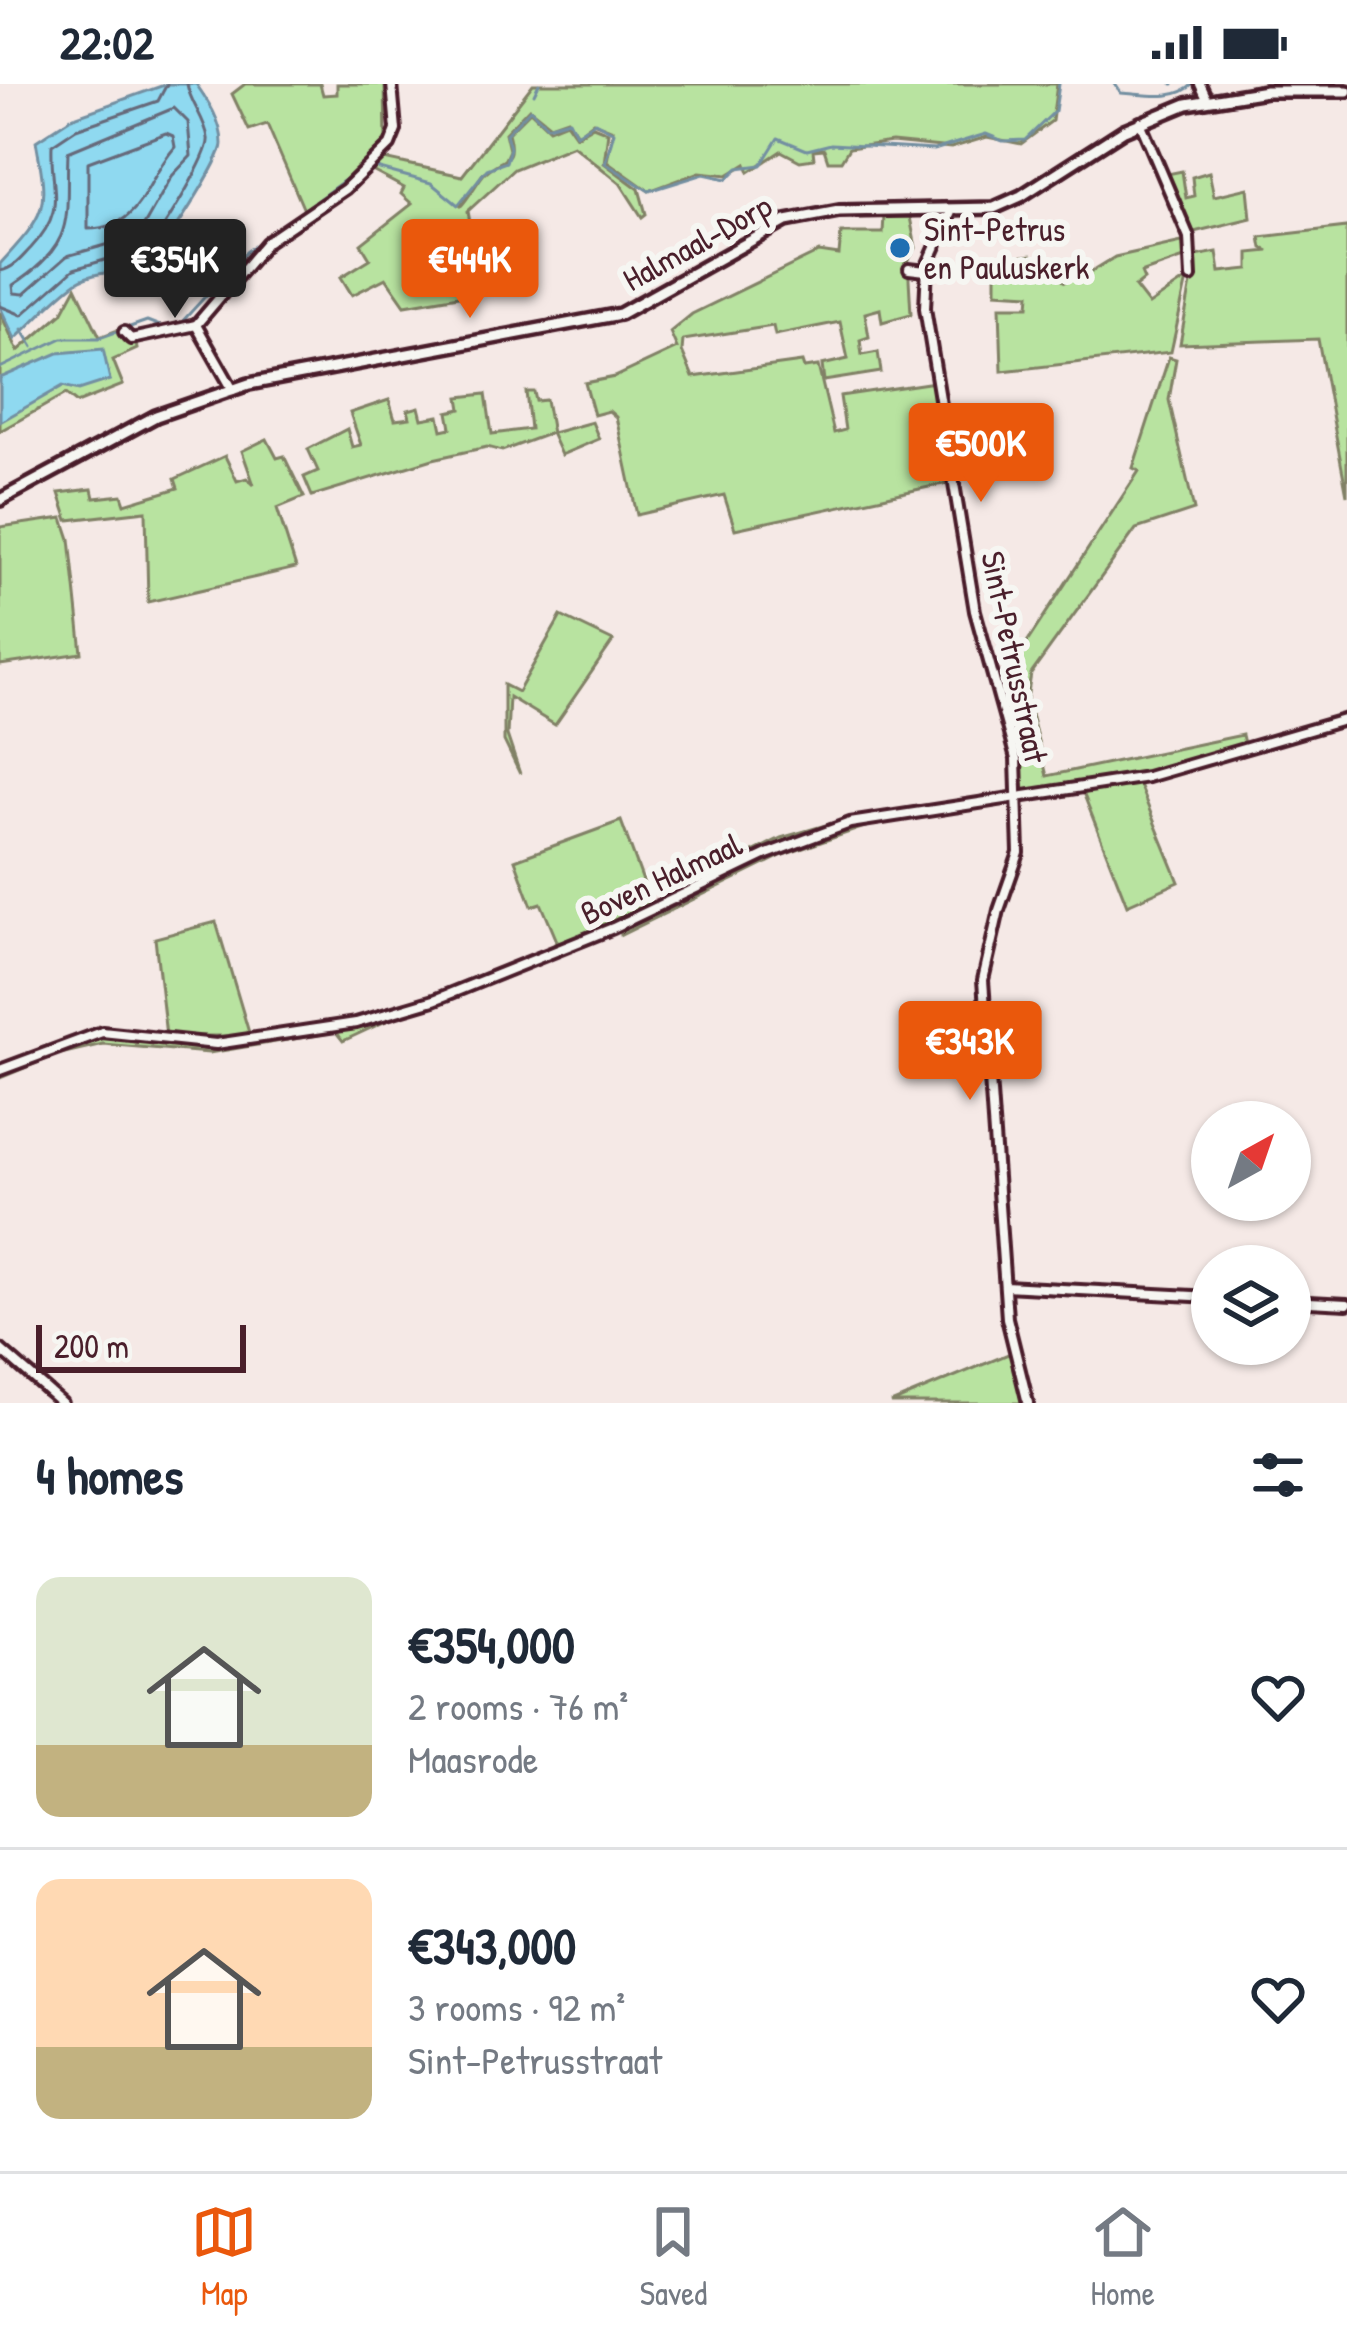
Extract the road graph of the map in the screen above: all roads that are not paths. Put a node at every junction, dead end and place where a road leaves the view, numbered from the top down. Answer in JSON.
{"nodes":[{"id":1,"x":392,"y":84,"type":"edge"},
{"id":2,"x":1200,"y":84,"type":"edge"},
{"id":3,"x":1347,"y":91,"type":"edge"},
{"id":4,"x":1207,"y":99,"type":"junction"},
{"id":5,"x":1140,"y":122,"type":"junction"},
{"id":6,"x":952,"y":210,"type":"junction"},
{"id":7,"x":909,"y":268,"type":"dead end"},
{"id":8,"x":926,"y":271,"type":"junction"},
{"id":9,"x":1191,"y":277,"type":"dead end"},
{"id":10,"x":196,"y":325,"type":"junction"},
{"id":11,"x":124,"y":332,"type":"dead end"},
{"id":12,"x":233,"y":390,"type":"junction"},
{"id":13,"x":0,"y":500,"type":"edge"},
{"id":14,"x":1347,"y":719,"type":"edge"},
{"id":15,"x":1018,"y":799,"type":"junction"},
{"id":16,"x":0,"y":1070,"type":"edge"},
{"id":17,"x":1005,"y":1286,"type":"junction"},
{"id":18,"x":1191,"y":1296,"type":"edge"},
{"id":19,"x":1311,"y":1302,"type":"edge"},
{"id":20,"x":1347,"y":1304,"type":"edge"},
{"id":21,"x":0,"y":1348,"type":"edge"},
{"id":22,"x":62,"y":1403,"type":"edge"},
{"id":23,"x":1028,"y":1403,"type":"edge"}],
"edges":[{"from":1,"to":10,"type":"street"},
{"from":2,"to":4,"type":"street"},
{"from":3,"to":4,"type":"street","name":"Halmaal-Dorp"},
{"from":4,"to":5,"type":"street","name":"Halmaal-Dorp"},
{"from":5,"to":6,"type":"street","name":"Halmaal-Dorp"},
{"from":5,"to":9,"type":"street"},
{"from":6,"to":8,"type":"street","name":"Sint-Petrusstraat"},
{"from":6,"to":12,"type":"street","name":"Halmaal-Dorp"},
{"from":7,"to":8,"type":"street"},
{"from":8,"to":15,"type":"street","name":"Sint-Petrusstraat"},
{"from":10,"to":11,"type":"street"},
{"from":10,"to":12,"type":"street"},
{"from":12,"to":13,"type":"street","name":"Halmaal-Dorp"},
{"from":14,"to":15,"type":"street","name":"Boven Halmaal"},
{"from":15,"to":16,"type":"street","name":"Boven Halmaal"},
{"from":15,"to":17,"type":"street","name":"Sint-Petrusstraat"},
{"from":17,"to":18,"type":"street"},
{"from":17,"to":23,"type":"street","name":"Sint-Petrusstraat"},
{"from":19,"to":20,"type":"street"},
{"from":21,"to":22,"type":"street"}]}
